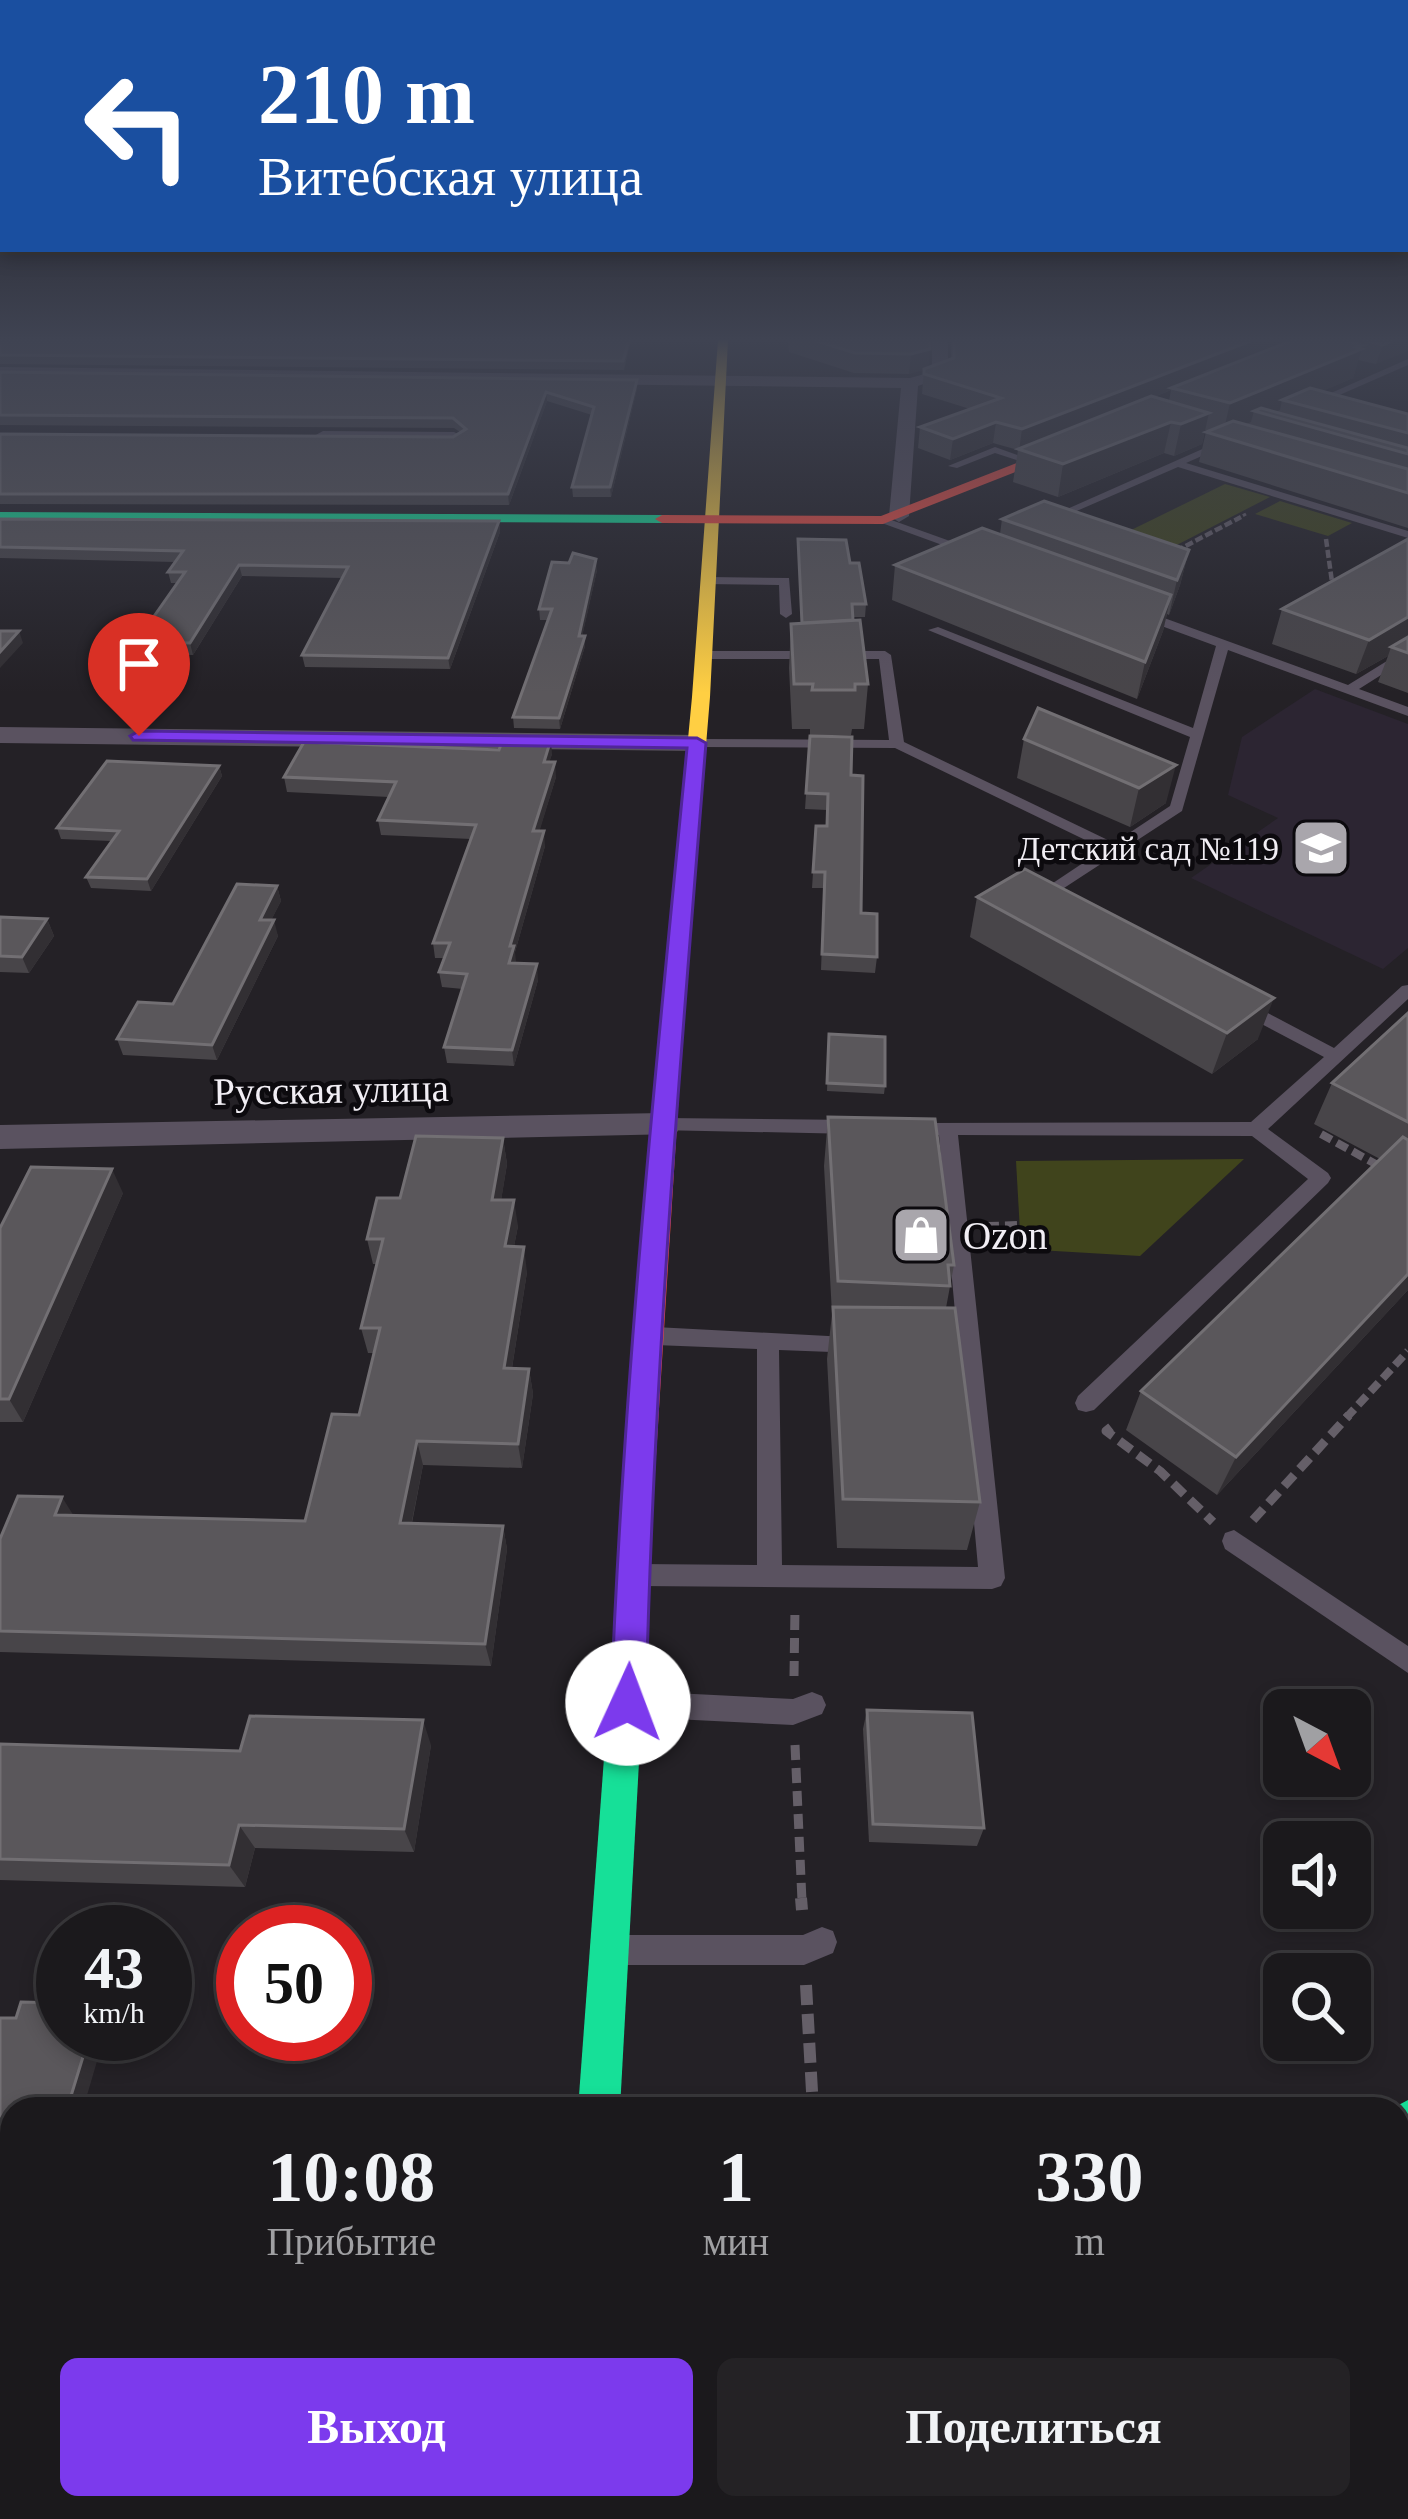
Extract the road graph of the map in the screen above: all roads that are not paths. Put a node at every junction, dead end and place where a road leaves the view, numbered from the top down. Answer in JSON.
{"nodes":[{"id":1,"x":715,"y":458,"type":"edge"},
{"id":2,"x":900,"y":458,"type":"edge"},
{"id":3,"x":971,"y":458,"type":"edge"},
{"id":4,"x":1020,"y":458,"type":"edge"},
{"id":5,"x":1043,"y":458,"type":"edge"},
{"id":6,"x":1191,"y":458,"type":"edge"},
{"id":7,"x":1032,"y":462,"type":"junction"},
{"id":8,"x":1177,"y":463,"type":"junction"},
{"id":9,"x":952,"y":466,"type":"edge"},
{"id":10,"x":0,"y":516,"type":"edge"},
{"id":11,"x":891,"y":518,"type":"junction"},
{"id":12,"x":710,"y":520,"type":"junction"},
{"id":13,"x":1034,"y":526,"type":"edge"},
{"id":14,"x":1408,"y":536,"type":"edge"},
{"id":15,"x":993,"y":544,"type":"edge"},
{"id":16,"x":973,"y":552,"type":"junction"},
{"id":17,"x":994,"y":560,"type":"edge"},
{"id":18,"x":709,"y":581,"type":"junction"},
{"id":19,"x":1119,"y":606,"type":"edge"},
{"id":20,"x":786,"y":614,"type":"dead end"},
{"id":21,"x":934,"y":630,"type":"edge"},
{"id":22,"x":1223,"y":644,"type":"junction"},
{"id":23,"x":1408,"y":652,"type":"edge"},
{"id":24,"x":703,"y":655,"type":"junction"},
{"id":25,"x":1349,"y":690,"type":"junction"},
{"id":26,"x":1408,"y":712,"type":"edge"},
{"id":27,"x":0,"y":735,"type":"edge"},
{"id":28,"x":1198,"y":735,"type":"junction"},
{"id":29,"x":697,"y":743,"type":"junction"},
{"id":30,"x":897,"y":744,"type":"junction"},
{"id":31,"x":1115,"y":849,"type":"junction"},
{"id":32,"x":1057,"y":910,"type":"edge"},
{"id":33,"x":1408,"y":990,"type":"edge"},
{"id":34,"x":1216,"y":993,"type":"edge"},
{"id":35,"x":1336,"y":1056,"type":"junction"},
{"id":36,"x":663,"y":1125,"type":"junction"},
{"id":37,"x":877,"y":1127,"type":"edge"},
{"id":38,"x":1256,"y":1129,"type":"junction"},
{"id":39,"x":0,"y":1138,"type":"edge"},
{"id":40,"x":648,"y":1336,"type":"junction"},
{"id":41,"x":768,"y":1340,"type":"junction"},
{"id":42,"x":878,"y":1345,"type":"edge"},
{"id":43,"x":1086,"y":1403,"type":"dead end"},
{"id":44,"x":1234,"y":1541,"type":"road end"},
{"id":45,"x":632,"y":1575,"type":"junction"},
{"id":46,"x":783,"y":1576,"type":"junction"},
{"id":47,"x":1408,"y":1661,"type":"edge"},
{"id":48,"x":628,"y":1703,"type":"junction"},
{"id":49,"x":802,"y":1709,"type":"road end"},
{"id":50,"x":813,"y":1946,"type":"road end"},
{"id":51,"x":611,"y":1950,"type":"junction"},
{"id":52,"x":600,"y":2097,"type":"edge"}],
"edges":[{"from":1,"to":12,"type":"main road"},
{"from":2,"to":11,"type":"street"},
{"from":3,"to":9,"type":"lane"},
{"from":4,"to":7,"type":"lane"},
{"from":5,"to":7,"type":"main road"},
{"from":6,"to":8,"type":"lane"},
{"from":7,"to":11,"type":"main road"},
{"from":8,"to":13,"type":"lane"},
{"from":8,"to":14,"type":"lane"},
{"from":10,"to":12,"type":"main road"},
{"from":11,"to":12,"type":"main road"},
{"from":11,"to":16,"type":"lane"},
{"from":12,"to":18,"type":"main road"},
{"from":15,"to":16,"type":"lane"},
{"from":16,"to":17,"type":"lane"},
{"from":18,"to":20,"type":"lane"},
{"from":18,"to":24,"type":"main road"},
{"from":19,"to":22,"type":"lane"},
{"from":21,"to":28,"type":"lane"},
{"from":22,"to":25,"type":"lane"},
{"from":22,"to":28,"type":"lane"},
{"from":23,"to":25,"type":"lane"},
{"from":24,"to":29,"type":"main road"},
{"from":24,"to":30,"type":"lane"},
{"from":25,"to":26,"type":"lane"},
{"from":27,"to":29,"type":"street"},
{"from":28,"to":31,"type":"lane"},
{"from":29,"to":30,"type":"lane"},
{"from":29,"to":36,"type":"main road"},
{"from":30,"to":31,"type":"lane"},
{"from":31,"to":32,"type":"lane"},
{"from":33,"to":35,"type":"lane"},
{"from":34,"to":35,"type":"lane"},
{"from":35,"to":38,"type":"lane"},
{"from":36,"to":37,"type":"lane"},
{"from":36,"to":39,"type":"street","name":"Русская улица"},
{"from":36,"to":40,"type":"main road"},
{"from":38,"to":43,"type":"lane"},
{"from":38,"to":46,"type":"lane"},
{"from":40,"to":41,"type":"lane"},
{"from":40,"to":45,"type":"main road"},
{"from":41,"to":42,"type":"lane"},
{"from":41,"to":46,"type":"lane"},
{"from":44,"to":47,"type":"lane"},
{"from":45,"to":46,"type":"lane"},
{"from":45,"to":48,"type":"main road"},
{"from":48,"to":49,"type":"lane"},
{"from":48,"to":51,"type":"main road"},
{"from":50,"to":51,"type":"lane"},
{"from":51,"to":52,"type":"main road"}]}
